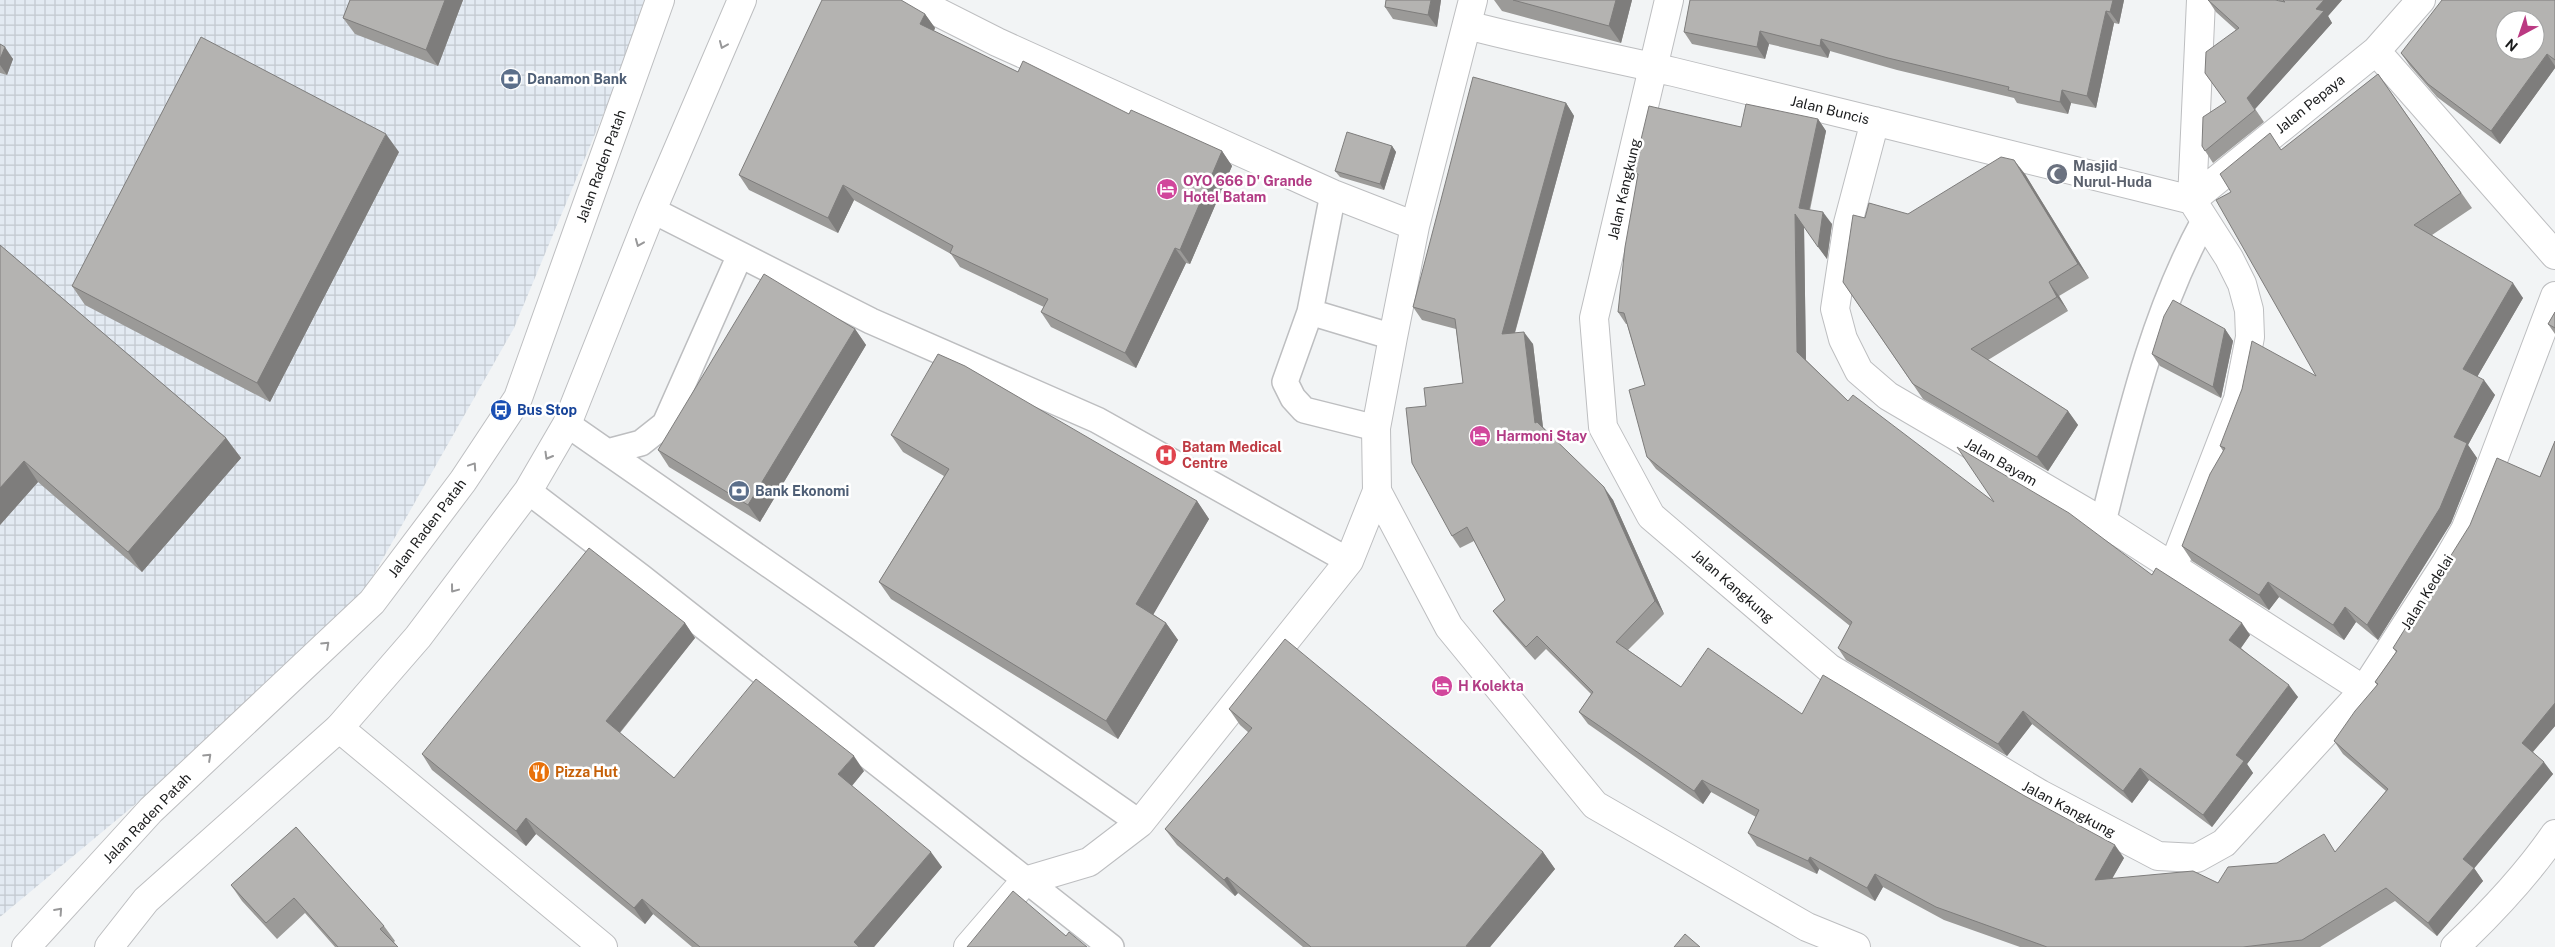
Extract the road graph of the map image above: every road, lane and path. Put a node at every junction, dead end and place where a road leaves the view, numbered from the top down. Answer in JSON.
{"nodes":[{"id":1,"x":660,"y":0,"type":"edge"},
{"id":2,"x":742,"y":0,"type":"edge"},
{"id":3,"x":914,"y":0,"type":"edge"},
{"id":4,"x":1669,"y":0,"type":"edge"},
{"id":5,"x":2201,"y":0,"type":"edge"},
{"id":6,"x":2421,"y":0,"type":"edge"},
{"id":7,"x":1470,"y":12,"type":"edge"},
{"id":8,"x":2376,"y":51,"type":"junction"},
{"id":9,"x":1652,"y":67,"type":"junction"},
{"id":10,"x":1875,"y":121,"type":"junction"},
{"id":11,"x":1333,"y":194,"type":"junction"},
{"id":12,"x":652,"y":210,"type":"junction"},
{"id":13,"x":2198,"y":211,"type":"junction"},
{"id":14,"x":1415,"y":226,"type":"junction"},
{"id":15,"x":2555,"y":254,"type":"edge"},
{"id":16,"x":740,"y":255,"type":"junction"},
{"id":17,"x":2555,"y":296,"type":"edge"},
{"id":18,"x":1310,"y":312,"type":"junction"},
{"id":19,"x":1393,"y":337,"type":"junction"},
{"id":20,"x":567,"y":424,"type":"junction"},
{"id":21,"x":1376,"y":428,"type":"junction"},
{"id":22,"x":607,"y":452,"type":"junction"},
{"id":23,"x":528,"y":491,"type":"junction"},
{"id":24,"x":1377,"y":491,"type":"junction"},
{"id":25,"x":2103,"y":522,"type":"junction"},
{"id":26,"x":1349,"y":561,"type":"junction"},
{"id":27,"x":2173,"y":567,"type":"junction"},
{"id":28,"x":2364,"y":690,"type":"junction"},
{"id":29,"x":339,"y":728,"type":"junction"},
{"id":30,"x":1140,"y":823,"type":"junction"},
{"id":31,"x":2555,"y":834,"type":"edge"},
{"id":32,"x":2224,"y":843,"type":"joint"},
{"id":33,"x":1025,"y":881,"type":"junction"},
{"id":34,"x":26,"y":947,"type":"edge"},
{"id":35,"x":109,"y":947,"type":"edge"},
{"id":36,"x":603,"y":947,"type":"edge"},
{"id":37,"x":968,"y":947,"type":"edge"},
{"id":38,"x":1111,"y":947,"type":"edge"},
{"id":39,"x":1856,"y":947,"type":"edge"},
{"id":40,"x":2455,"y":947,"type":"edge"}],
"edges":[{"from":34,"to":1,"type":"street","name":"Jalan Raden Patah","one_way":true},
{"from":2,"to":12,"type":"street","one_way":true},
{"from":3,"to":11,"type":"street"},
{"from":4,"to":9,"type":"street","name":"Jalan Kangkung"},
{"from":5,"to":13,"type":"street"},
{"from":6,"to":8,"type":"street","name":"Jalan Pepaya"},
{"from":7,"to":9,"type":"street","name":"Jalan Buncis"},
{"from":7,"to":14,"type":"street"},
{"from":8,"to":13,"type":"street","name":"Jalan Pepaya"},
{"from":8,"to":15,"type":"street"},
{"from":9,"to":10,"type":"street","name":"Jalan Buncis"},
{"from":9,"to":32,"type":"street","name":"Jalan Kangkung"},
{"from":10,"to":13,"type":"street","name":"Jalan Buncis"},
{"from":10,"to":25,"type":"street","name":"Jalan Bayam"},
{"from":11,"to":14,"type":"street"},
{"from":11,"to":18,"type":"lane"},
{"from":12,"to":16,"type":"lane"},
{"from":12,"to":20,"type":"street","one_way":true},
{"from":13,"to":25,"type":"lane"},
{"from":13,"to":27,"type":"street"},
{"from":14,"to":19,"type":"street"},
{"from":16,"to":22,"type":"lane"},
{"from":16,"to":26,"type":"lane"},
{"from":17,"to":28,"type":"street","name":"Jalan Kedelai"},
{"from":18,"to":19,"type":"lane"},
{"from":18,"to":21,"type":"lane"},
{"from":19,"to":21,"type":"street"},
{"from":20,"to":22,"type":"lane"},
{"from":20,"to":23,"type":"street","one_way":true},
{"from":21,"to":24,"type":"street"},
{"from":22,"to":30,"type":"lane"},
{"from":23,"to":29,"type":"street","one_way":true},
{"from":23,"to":33,"type":"lane"},
{"from":24,"to":26,"type":"street"},
{"from":24,"to":39,"type":"street"},
{"from":25,"to":27,"type":"street","name":"Jalan Bayam"},
{"from":26,"to":30,"type":"street"},
{"from":27,"to":28,"type":"street","name":"Jalan Bayam"},
{"from":28,"to":32,"type":"street","name":"Jalan Kedelai"},
{"from":29,"to":35,"type":"street"},
{"from":29,"to":36,"type":"street"},
{"from":30,"to":33,"type":"street"},
{"from":31,"to":40,"type":"street"},
{"from":33,"to":37,"type":"street"},
{"from":33,"to":38,"type":"lane"}]}
